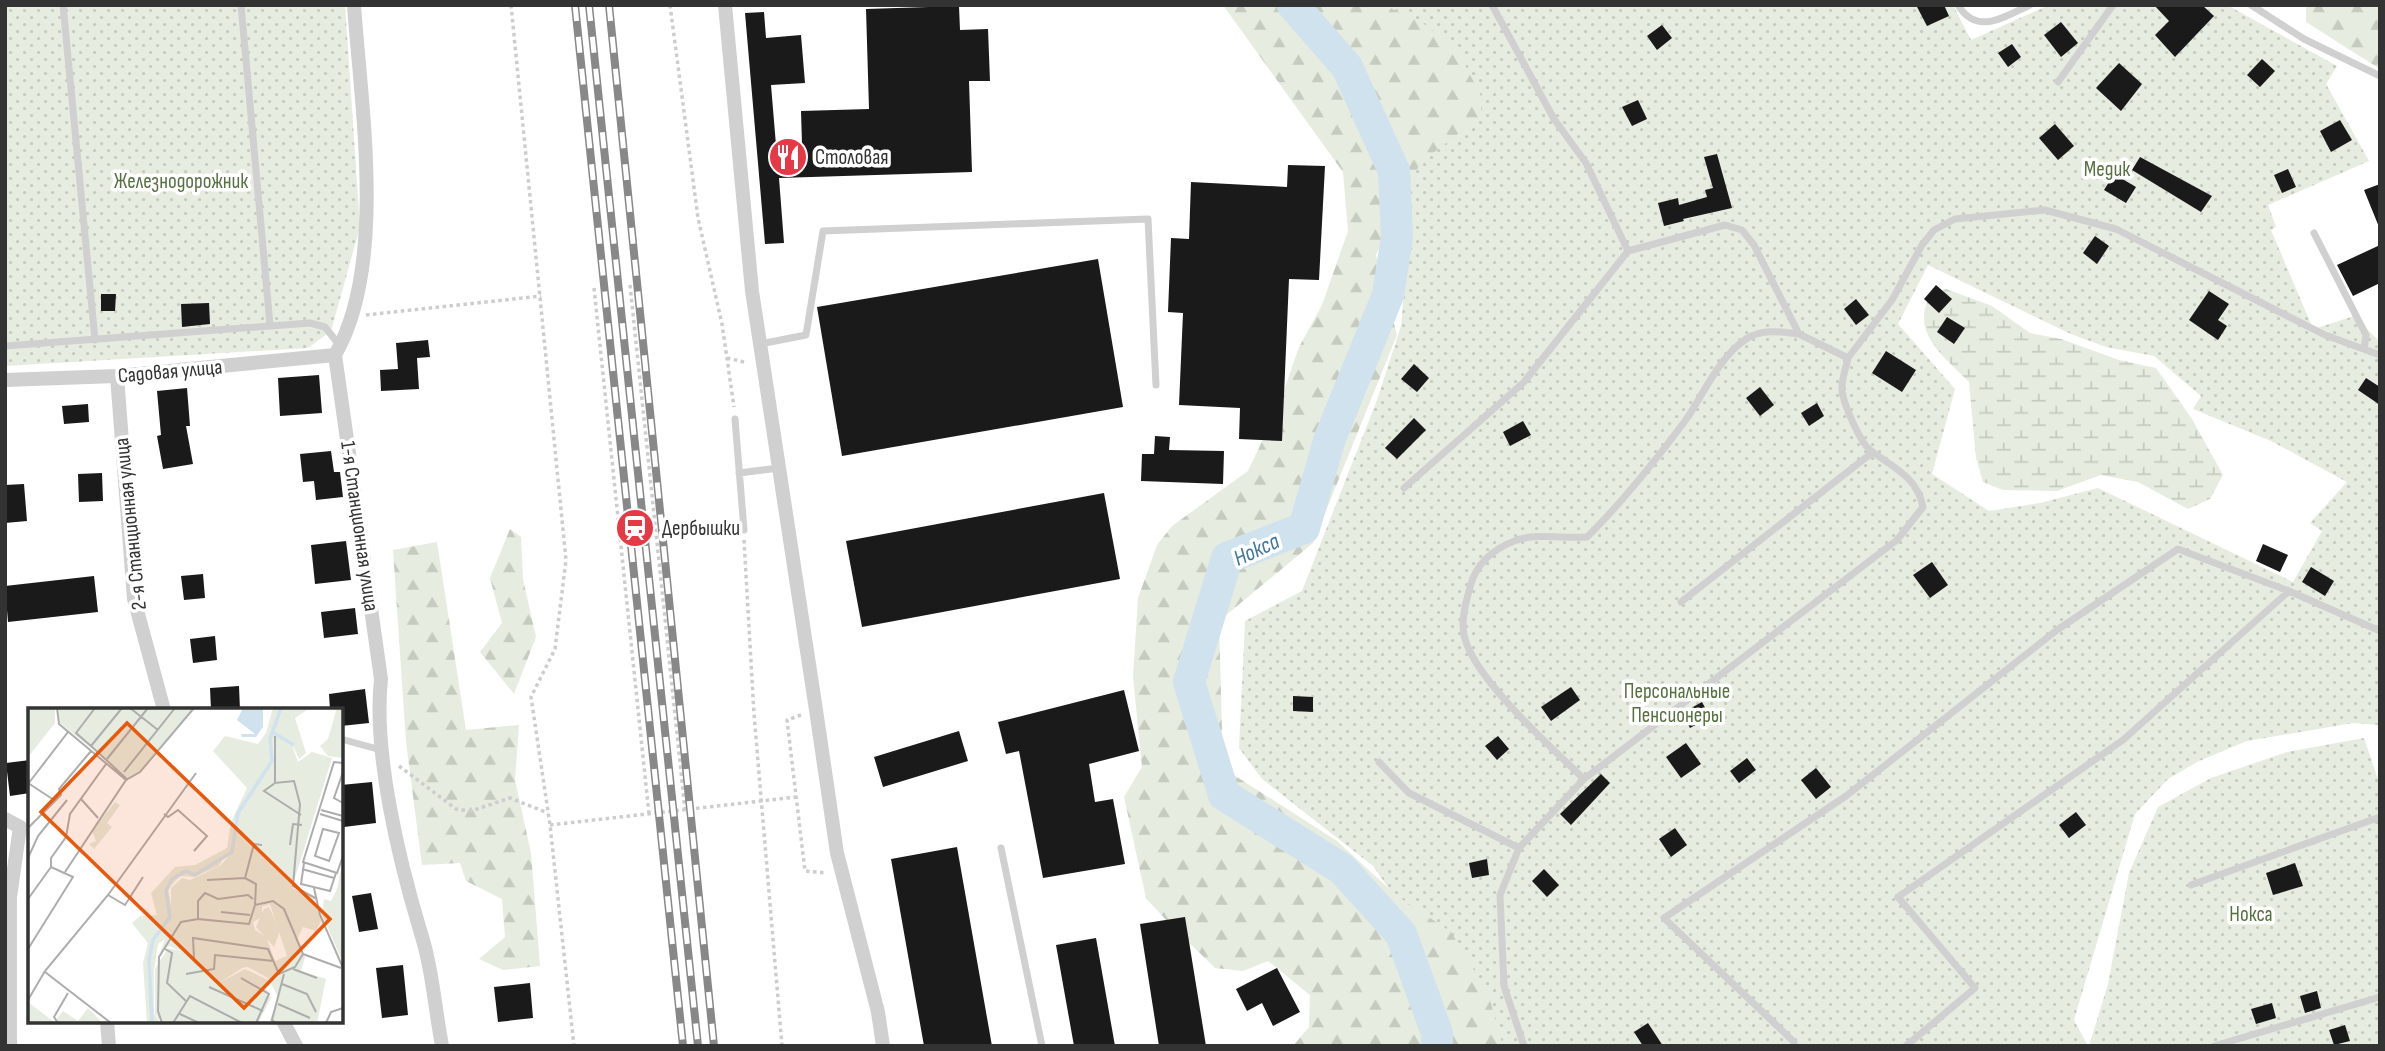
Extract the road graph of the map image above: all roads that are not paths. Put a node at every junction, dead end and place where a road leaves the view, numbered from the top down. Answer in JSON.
{"nodes":[{"id":1,"x":63,"y":5,"type":"edge"},
{"id":2,"x":241,"y":5,"type":"edge"},
{"id":3,"x":354,"y":5,"type":"edge"},
{"id":4,"x":725,"y":5,"type":"edge"},
{"id":5,"x":1492,"y":5,"type":"edge"},
{"id":6,"x":1958,"y":5,"type":"edge"},
{"id":7,"x":2030,"y":5,"type":"edge"},
{"id":8,"x":2113,"y":5,"type":"edge"},
{"id":9,"x":2251,"y":5,"type":"edge"},
{"id":10,"x":2380,"y":76,"type":"edge"},
{"id":11,"x":2059,"y":82,"type":"dead end"},
{"id":12,"x":2314,"y":233,"type":"dead end"},
{"id":13,"x":1628,"y":251,"type":"junction"},
{"id":14,"x":270,"y":325,"type":"junction"},
{"id":15,"x":1799,"y":334,"type":"junction"},
{"id":16,"x":95,"y":340,"type":"junction"},
{"id":17,"x":760,"y":344,"type":"junction"},
{"id":18,"x":5,"y":346,"type":"edge"},
{"id":19,"x":2364,"y":349,"type":"junction"},
{"id":20,"x":338,"y":351,"type":"junction"},
{"id":21,"x":2380,"y":355,"type":"edge"},
{"id":22,"x":1848,"y":358,"type":"junction"},
{"id":23,"x":117,"y":376,"type":"junction"},
{"id":24,"x":5,"y":380,"type":"edge"},
{"id":25,"x":1156,"y":385,"type":"dead end"},
{"id":26,"x":735,"y":419,"type":"road end"},
{"id":27,"x":1873,"y":452,"type":"junction"},
{"id":28,"x":779,"y":468,"type":"junction"},
{"id":29,"x":739,"y":473,"type":"junction"},
{"id":30,"x":1404,"y":488,"type":"dead end"},
{"id":31,"x":744,"y":530,"type":"road end"},
{"id":32,"x":2289,"y":591,"type":"junction"},
{"id":33,"x":1681,"y":602,"type":"dead end"},
{"id":34,"x":2380,"y":631,"type":"edge"},
{"id":35,"x":163,"y":708,"type":"edge"},
{"id":36,"x":343,"y":740,"type":"edge"},
{"id":37,"x":383,"y":750,"type":"junction"},
{"id":38,"x":1379,"y":762,"type":"dead end"},
{"id":39,"x":1584,"y":779,"type":"junction"},
{"id":40,"x":2380,"y":817,"type":"edge"},
{"id":41,"x":5,"y":818,"type":"edge"},
{"id":42,"x":25,"y":827,"type":"edge"},
{"id":43,"x":1001,"y":848,"type":"dead end"},
{"id":44,"x":1519,"y":848,"type":"junction"},
{"id":45,"x":2191,"y":886,"type":"dead end"},
{"id":46,"x":8,"y":897,"type":"edge"},
{"id":47,"x":2380,"y":997,"type":"edge"},
{"id":48,"x":107,"y":1023,"type":"edge"},
{"id":49,"x":284,"y":1023,"type":"edge"},
{"id":50,"x":1794,"y":1042,"type":"dead end"},
{"id":51,"x":10,"y":1046,"type":"edge"},
{"id":52,"x":109,"y":1046,"type":"edge"},
{"id":53,"x":296,"y":1046,"type":"edge"},
{"id":54,"x":442,"y":1046,"type":"edge"},
{"id":55,"x":883,"y":1046,"type":"edge"},
{"id":56,"x":1042,"y":1046,"type":"edge"},
{"id":57,"x":1524,"y":1046,"type":"edge"},
{"id":58,"x":1906,"y":1046,"type":"edge"},
{"id":59,"x":2214,"y":1046,"type":"edge"}],
"edges":[{"from":1,"to":16,"type":"lane"},
{"from":2,"to":14,"type":"lane"},
{"from":3,"to":20,"type":"street"},
{"from":4,"to":17,"type":"street"},
{"from":5,"to":13,"type":"lane"},
{"from":6,"to":7,"type":"lane"},
{"from":8,"to":11,"type":"lane"},
{"from":9,"to":10,"type":"lane"},
{"from":12,"to":19,"type":"lane"},
{"from":13,"to":15,"type":"lane"},
{"from":13,"to":30,"type":"lane"},
{"from":14,"to":16,"type":"lane"},
{"from":14,"to":20,"type":"lane"},
{"from":15,"to":22,"type":"lane"},
{"from":15,"to":39,"type":"lane"},
{"from":16,"to":18,"type":"lane"},
{"from":17,"to":25,"type":"lane"},
{"from":17,"to":28,"type":"street"},
{"from":19,"to":21,"type":"lane"},
{"from":19,"to":22,"type":"lane"},
{"from":20,"to":23,"type":"street","name":"Садовая улица"},
{"from":20,"to":37,"type":"street","name":"1-я Станционная улица"},
{"from":22,"to":27,"type":"lane"},
{"from":23,"to":24,"type":"street","name":"Садовая улица"},
{"from":23,"to":35,"type":"street","name":"2-я Станционная улица"},
{"from":26,"to":29,"type":"lane"},
{"from":27,"to":33,"type":"lane"},
{"from":27,"to":39,"type":"lane"},
{"from":28,"to":29,"type":"lane"},
{"from":28,"to":55,"type":"street"},
{"from":29,"to":31,"type":"lane"},
{"from":32,"to":34,"type":"lane"},
{"from":32,"to":50,"type":"lane"},
{"from":32,"to":58,"type":"lane"},
{"from":36,"to":37,"type":"lane"},
{"from":37,"to":54,"type":"street","name":"1-я Станционная улица"},
{"from":38,"to":44,"type":"lane"},
{"from":39,"to":44,"type":"lane"},
{"from":40,"to":45,"type":"lane"},
{"from":41,"to":42,"type":"street"},
{"from":42,"to":46,"type":"street"},
{"from":43,"to":56,"type":"lane"},
{"from":44,"to":57,"type":"lane"},
{"from":46,"to":51,"type":"street"},
{"from":47,"to":59,"type":"lane"},
{"from":48,"to":52,"type":"street"},
{"from":49,"to":53,"type":"street"}]}
